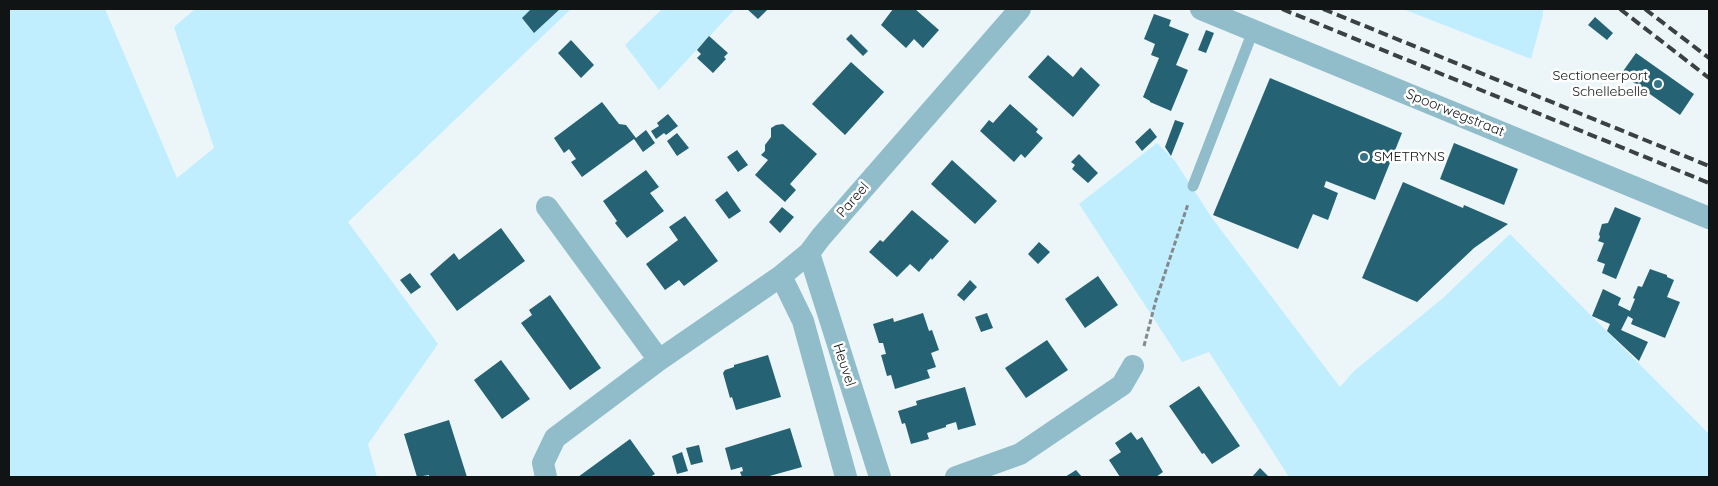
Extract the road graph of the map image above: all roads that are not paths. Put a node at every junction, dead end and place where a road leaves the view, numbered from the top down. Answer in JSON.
{"nodes":[{"id":1,"x":1020,"y":9,"type":"edge"},
{"id":2,"x":1201,"y":9,"type":"edge"},
{"id":3,"x":1253,"y":31,"type":"junction"},
{"id":4,"x":1193,"y":186,"type":"road end"},
{"id":5,"x":548,"y":207,"type":"dead end"},
{"id":6,"x":1709,"y":218,"type":"edge"},
{"id":7,"x":809,"y":253,"type":"junction"},
{"id":8,"x":781,"y":276,"type":"junction"},
{"id":9,"x":659,"y":360,"type":"junction"},
{"id":10,"x":1133,"y":366,"type":"road end"},
{"id":11,"x":546,"y":477,"type":"edge"},
{"id":12,"x":846,"y":477,"type":"edge"},
{"id":13,"x":880,"y":477,"type":"edge"},
{"id":14,"x":956,"y":477,"type":"edge"}],
"edges":[{"from":1,"to":7,"type":"street","name":"Pareel"},
{"from":2,"to":3,"type":"street","name":"Spoorwegstraat"},
{"from":3,"to":4,"type":"lane"},
{"from":3,"to":6,"type":"street","name":"Spoorwegstraat"},
{"from":5,"to":9,"type":"street"},
{"from":7,"to":8,"type":"street","name":"Pareel"},
{"from":7,"to":13,"type":"street","name":"Heuvel"},
{"from":8,"to":9,"type":"street","name":"Pareel"},
{"from":8,"to":12,"type":"street","name":"Heuvel"},
{"from":9,"to":11,"type":"street","name":"Pareel"},
{"from":10,"to":14,"type":"street"}]}
